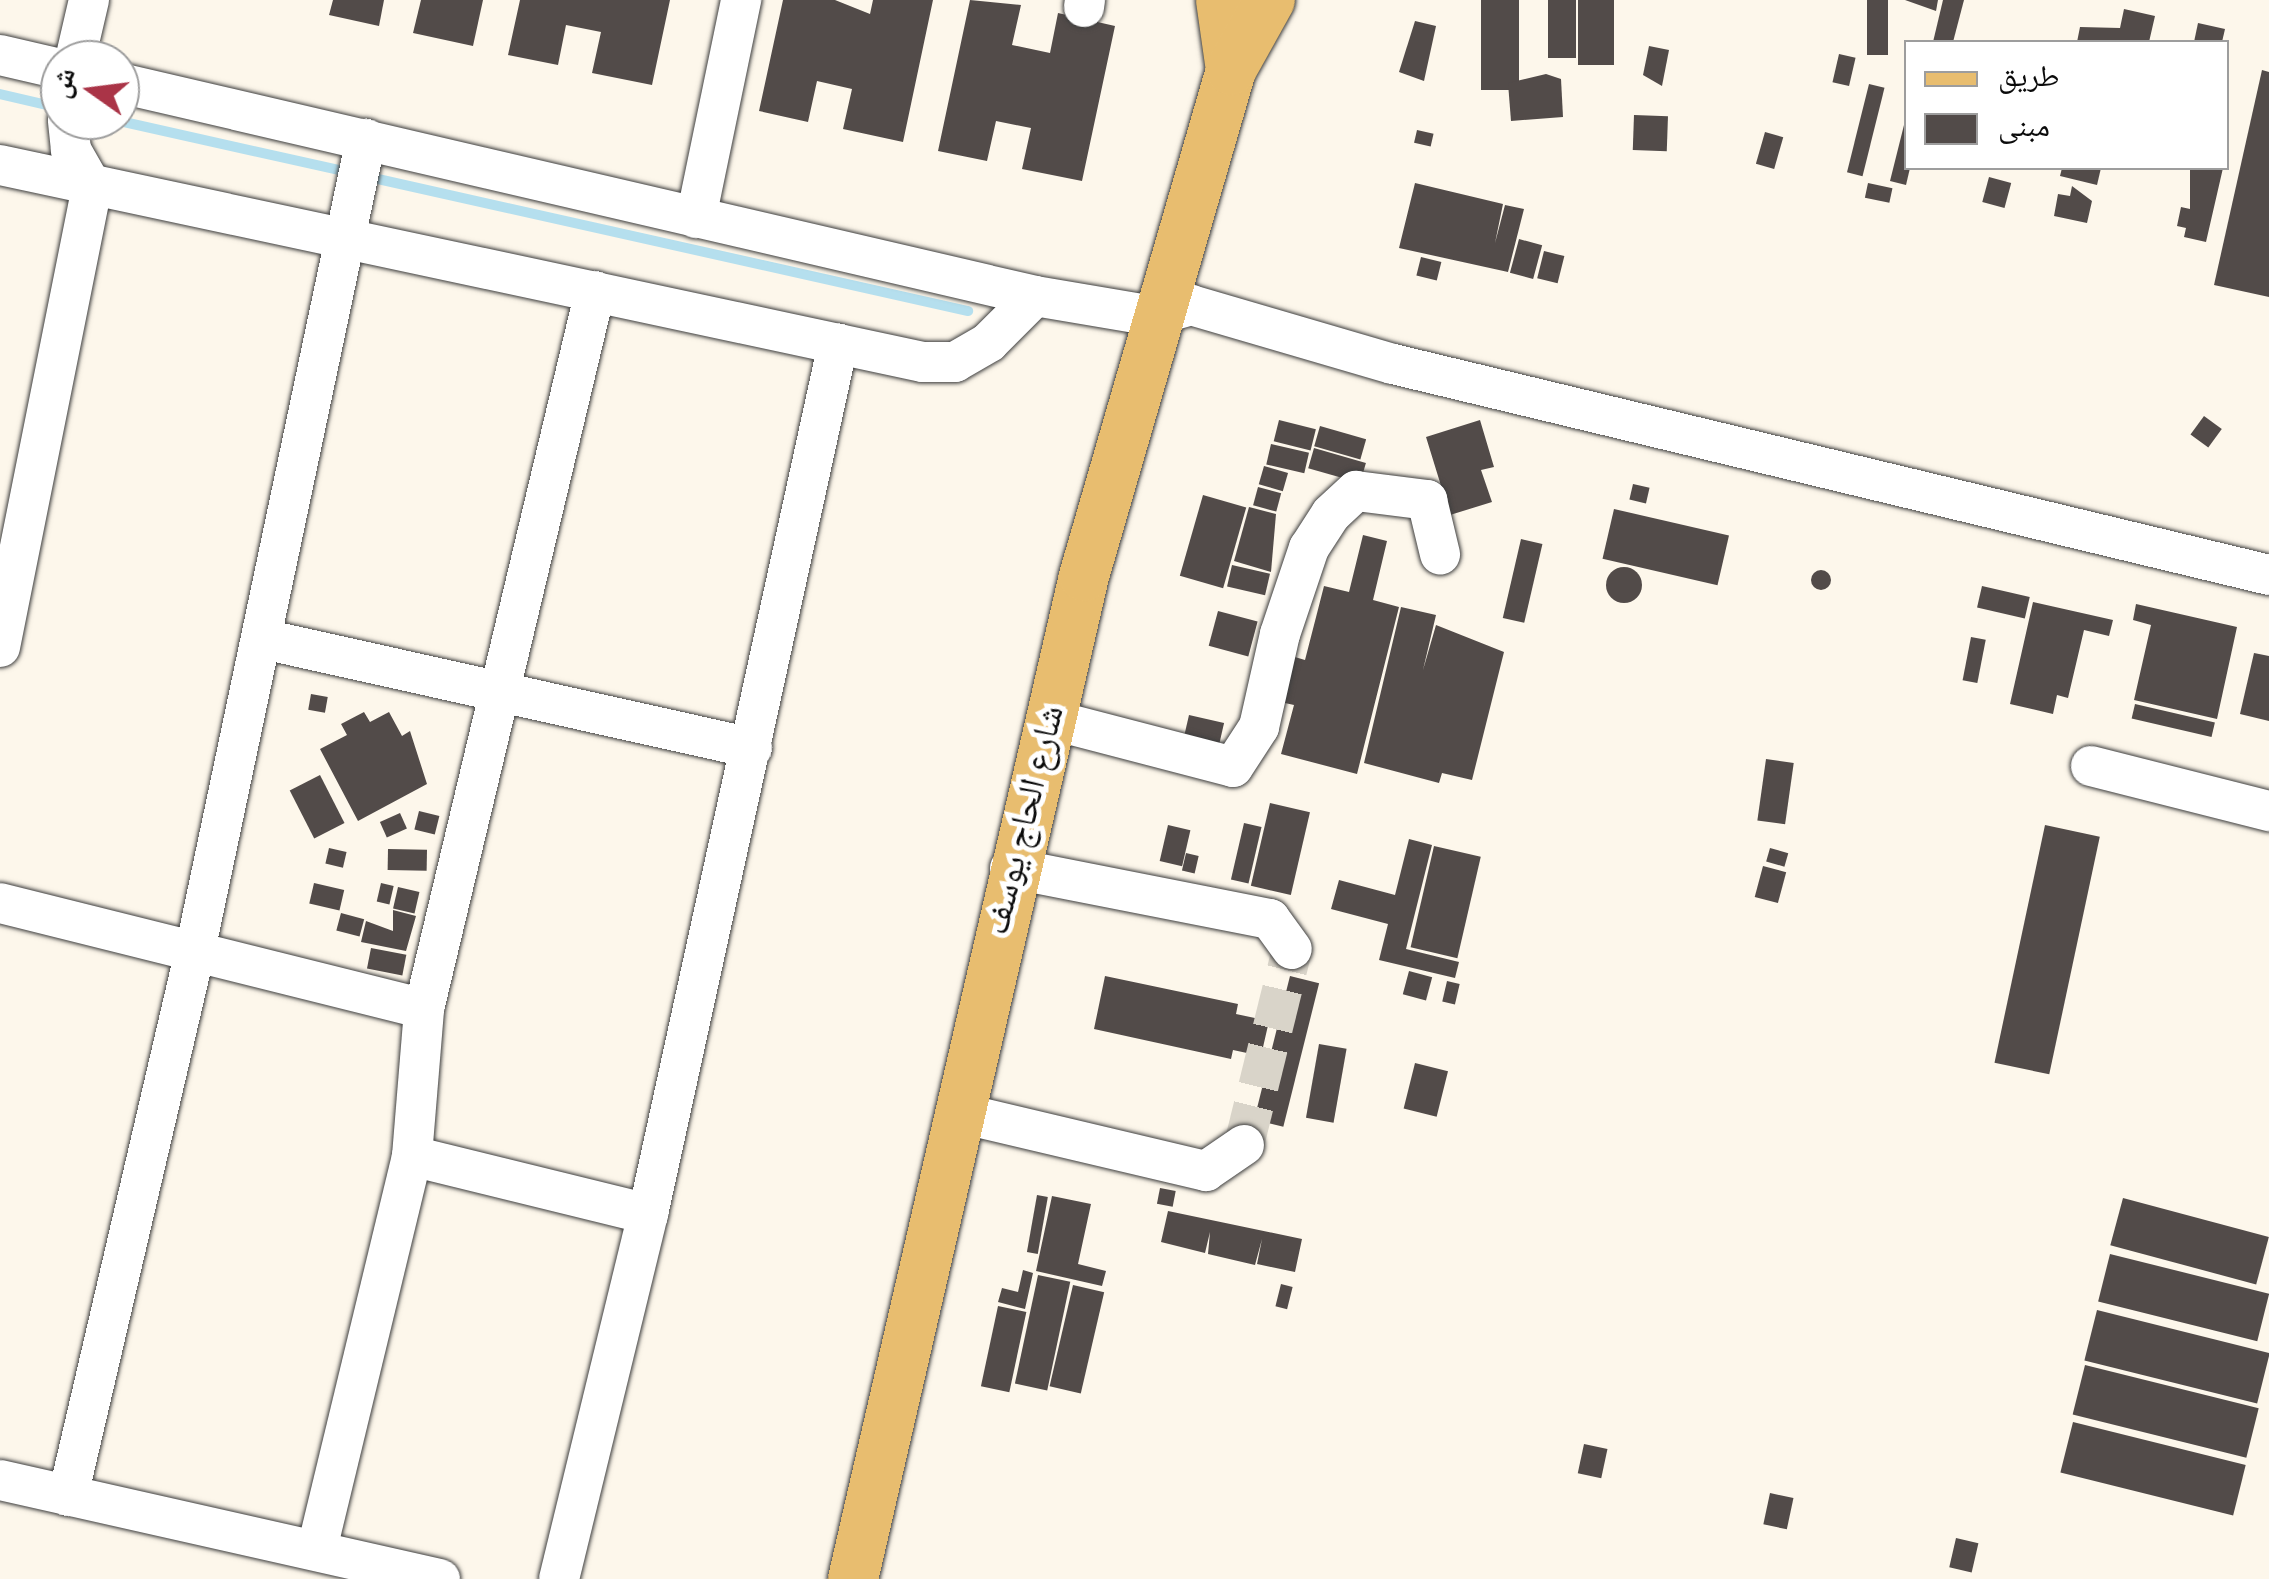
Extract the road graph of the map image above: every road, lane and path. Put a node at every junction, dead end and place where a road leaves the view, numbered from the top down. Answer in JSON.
{"nodes":[{"id":1,"x":88,"y":0,"type":"edge"},
{"id":2,"x":741,"y":0,"type":"edge"},
{"id":3,"x":1221,"y":0,"type":"edge"},
{"id":4,"x":1270,"y":0,"type":"edge"},
{"id":5,"x":79,"y":40,"type":"edge"},
{"id":6,"x":0,"y":55,"type":"edge"},
{"id":7,"x":40,"y":64,"type":"edge"},
{"id":8,"x":1231,"y":70,"type":"junction"},
{"id":9,"x":140,"y":90,"type":"edge"},
{"id":10,"x":75,"y":140,"type":"edge"},
{"id":11,"x":360,"y":163,"type":"junction"},
{"id":12,"x":0,"y":164,"type":"edge"},
{"id":13,"x":92,"y":187,"type":"junction"},
{"id":14,"x":696,"y":218,"type":"junction"},
{"id":15,"x":344,"y":236,"type":"junction"},
{"id":16,"x":595,"y":291,"type":"junction"},
{"id":17,"x":1035,"y":296,"type":"junction"},
{"id":18,"x":1154,"y":316,"type":"junction"},
{"id":19,"x":838,"y":344,"type":"junction"},
{"id":20,"x":1440,"y":554,"type":"dead end"},
{"id":21,"x":2269,"y":574,"type":"edge"},
{"id":22,"x":264,"y":639,"type":"junction"},
{"id":23,"x":0,"y":647,"type":"edge"},
{"id":24,"x":501,"y":691,"type":"junction"},
{"id":25,"x":1049,"y":719,"type":"junction"},
{"id":26,"x":752,"y":748,"type":"junction"},
{"id":27,"x":2092,"y":766,"type":"dead end"},
{"id":28,"x":2269,"y":811,"type":"edge"},
{"id":29,"x":1010,"y":868,"type":"junction"},
{"id":30,"x":0,"y":903,"type":"edge"},
{"id":31,"x":1292,"y":950,"type":"dead end"},
{"id":32,"x":195,"y":951,"type":"junction"},
{"id":33,"x":424,"y":1009,"type":"junction"},
{"id":34,"x":956,"y":1112,"type":"junction"},
{"id":35,"x":1244,"y":1146,"type":"dead end"},
{"id":36,"x":412,"y":1156,"type":"junction"},
{"id":37,"x":648,"y":1214,"type":"junction"},
{"id":38,"x":0,"y":1480,"type":"edge"},
{"id":39,"x":68,"y":1496,"type":"junction"},
{"id":40,"x":317,"y":1549,"type":"junction"},
{"id":41,"x":440,"y":1579,"type":"edge"},
{"id":42,"x":560,"y":1579,"type":"edge"},
{"id":43,"x":852,"y":1579,"type":"edge"}],
"edges":[{"from":1,"to":5,"type":"street"},
{"from":2,"to":14,"type":"street"},
{"from":3,"to":8,"type":"main road","name":"شارع الحاج يوسف"},
{"from":4,"to":8,"type":"main road","name":"شارع الحاج يوسف"},
{"from":6,"to":7,"type":"street"},
{"from":8,"to":18,"type":"main road","name":"شارع الحاج يوسف"},
{"from":9,"to":11,"type":"street"},
{"from":10,"to":13,"type":"street"},
{"from":11,"to":14,"type":"street"},
{"from":11,"to":15,"type":"street"},
{"from":12,"to":13,"type":"street"},
{"from":13,"to":15,"type":"street"},
{"from":13,"to":23,"type":"street"},
{"from":14,"to":17,"type":"street"},
{"from":15,"to":16,"type":"street"},
{"from":15,"to":22,"type":"street"},
{"from":16,"to":19,"type":"street"},
{"from":16,"to":24,"type":"street"},
{"from":17,"to":18,"type":"street"},
{"from":17,"to":19,"type":"street"},
{"from":18,"to":21,"type":"street"},
{"from":18,"to":25,"type":"main road","name":"شارع الحاج يوسف"},
{"from":19,"to":26,"type":"street"},
{"from":20,"to":25,"type":"street"},
{"from":22,"to":24,"type":"street"},
{"from":22,"to":32,"type":"street"},
{"from":24,"to":26,"type":"street"},
{"from":24,"to":33,"type":"street"},
{"from":25,"to":29,"type":"main road","name":"شارع الحاج يوسف"},
{"from":26,"to":37,"type":"street"},
{"from":27,"to":28,"type":"street"},
{"from":29,"to":31,"type":"street"},
{"from":29,"to":34,"type":"main road","name":"شارع الحاج يوسف"},
{"from":30,"to":32,"type":"street"},
{"from":32,"to":33,"type":"street"},
{"from":32,"to":39,"type":"street"},
{"from":33,"to":36,"type":"street"},
{"from":34,"to":35,"type":"street"},
{"from":34,"to":43,"type":"main road","name":"شارع الحاج يوسف"},
{"from":36,"to":37,"type":"street"},
{"from":36,"to":40,"type":"street"},
{"from":37,"to":42,"type":"street"},
{"from":38,"to":39,"type":"street"},
{"from":39,"to":40,"type":"street"},
{"from":40,"to":41,"type":"street"}]}
